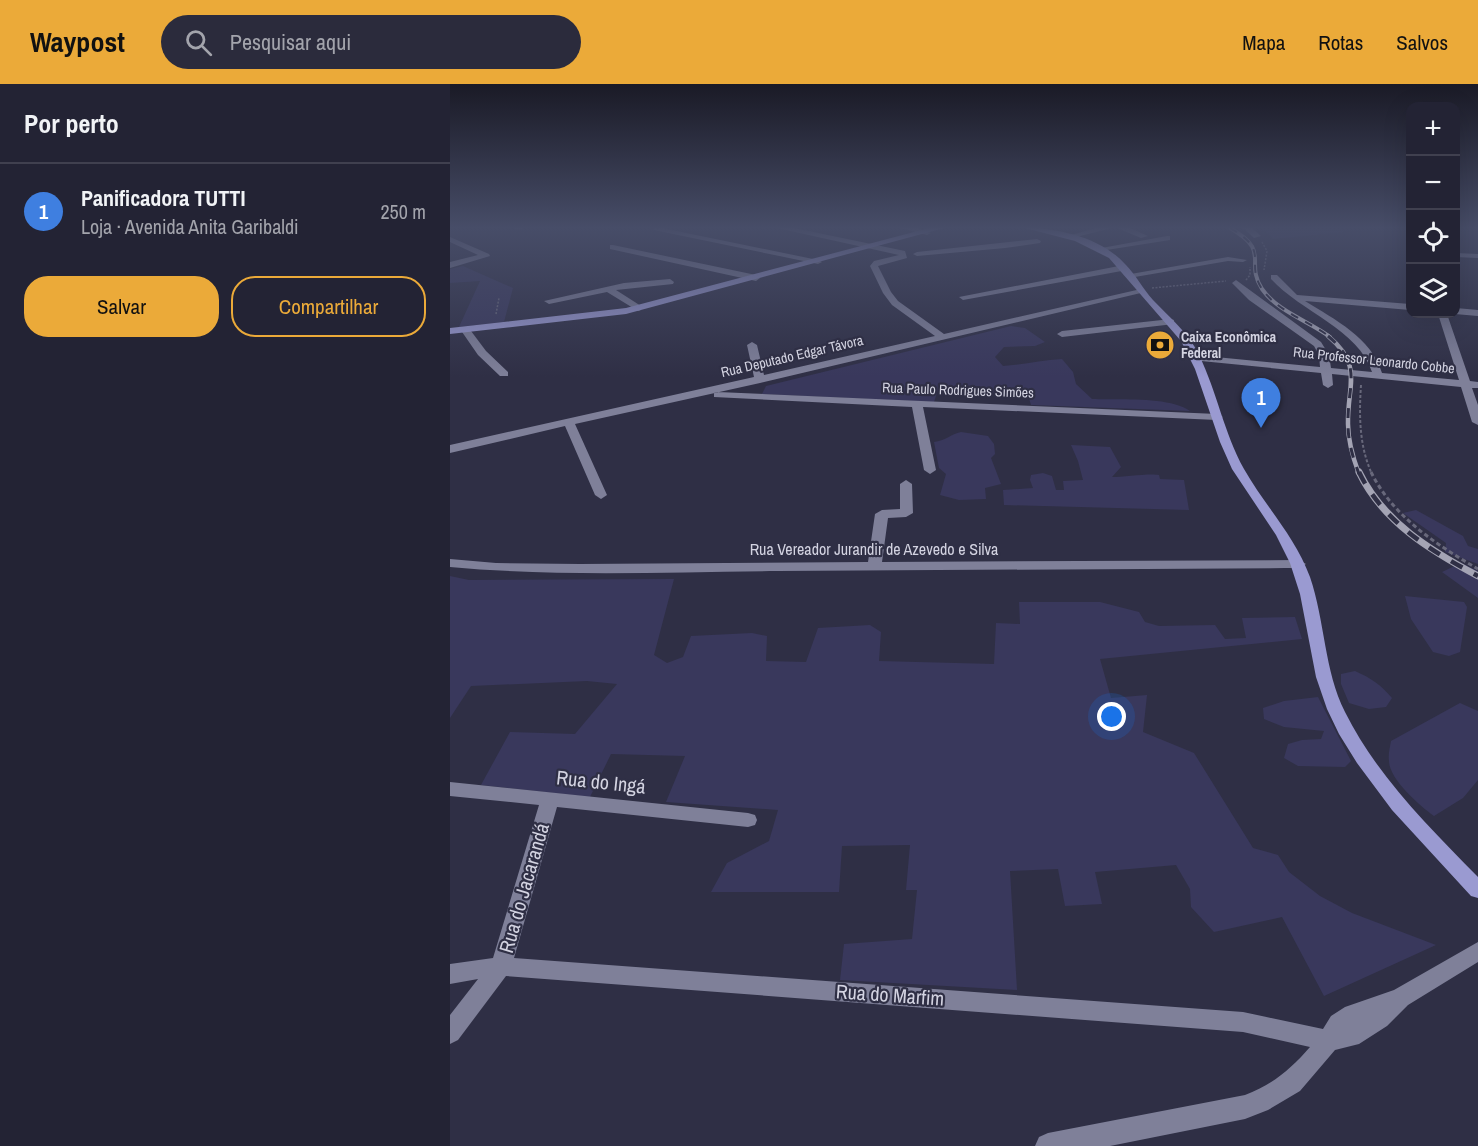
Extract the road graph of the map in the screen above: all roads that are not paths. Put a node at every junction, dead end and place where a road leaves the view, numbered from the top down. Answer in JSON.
{"nodes":[{"id":1,"x":1274,"y":277,"type":"dead end"},
{"id":2,"x":756,"y":278,"type":"edge"},
{"id":3,"x":880,"y":278,"type":"edge"},
{"id":4,"x":1086,"y":278,"type":"edge"},
{"id":5,"x":1131,"y":278,"type":"edge"},
{"id":6,"x":670,"y":282,"type":"dead end"},
{"id":7,"x":1236,"y":283,"type":"road end"},
{"id":8,"x":608,"y":289,"type":"junction"},
{"id":9,"x":1140,"y":290,"type":"junction"},
{"id":10,"x":963,"y":297,"type":"dead end"},
{"id":11,"x":1292,"y":297,"type":"junction"},
{"id":12,"x":549,"y":301,"type":"dead end"},
{"id":13,"x":1406,"y":307,"type":"edge"},
{"id":14,"x":638,"y":308,"type":"junction"},
{"id":15,"x":1460,"y":311,"type":"edge"},
{"id":16,"x":1478,"y":313,"type":"edge"},
{"id":17,"x":1444,"y":318,"type":"edge"},
{"id":18,"x":1171,"y":322,"type":"junction"},
{"id":19,"x":465,"y":329,"type":"junction"},
{"id":20,"x":450,"y":331,"type":"edge"},
{"id":21,"x":1062,"y":334,"type":"dead end"},
{"id":22,"x":941,"y":336,"type":"junction"},
{"id":23,"x":752,"y":345,"type":"dead end"},
{"id":24,"x":1195,"y":358,"type":"junction"},
{"id":25,"x":1326,"y":370,"type":"junction"},
{"id":26,"x":504,"y":374,"type":"dead end"},
{"id":27,"x":1378,"y":375,"type":"junction"},
{"id":28,"x":760,"y":380,"type":"junction"},
{"id":29,"x":1466,"y":384,"type":"junction"},
{"id":30,"x":1328,"y":385,"type":"dead end"},
{"id":31,"x":1478,"y":385,"type":"edge"},
{"id":32,"x":697,"y":394,"type":"junction"},
{"id":33,"x":917,"y":404,"type":"junction"},
{"id":34,"x":1217,"y":417,"type":"junction"},
{"id":35,"x":1478,"y":422,"type":"edge"},
{"id":36,"x":569,"y":423,"type":"junction"},
{"id":37,"x":450,"y":449,"type":"edge"},
{"id":38,"x":930,"y":470,"type":"dead end"},
{"id":39,"x":906,"y":484,"type":"dead end"},
{"id":40,"x":601,"y":495,"type":"dead end"},
{"id":41,"x":450,"y":562,"type":"edge"},
{"id":42,"x":1299,"y":564,"type":"junction"},
{"id":43,"x":874,"y":567,"type":"junction"},
{"id":44,"x":450,"y":789,"type":"edge"},
{"id":45,"x":550,"y":799,"type":"junction"},
{"id":46,"x":748,"y":820,"type":"dead end"},
{"id":47,"x":1478,"y":890,"type":"edge"},
{"id":48,"x":1478,"y":951,"type":"edge"},
{"id":49,"x":501,"y":966,"type":"junction"},
{"id":50,"x":450,"y":974,"type":"edge"},
{"id":51,"x":450,"y":1033,"type":"edge"},
{"id":52,"x":1329,"y":1041,"type":"junction"},
{"id":53,"x":1048,"y":1146,"type":"edge"}],
"edges":[{"from":1,"to":11,"type":"street"},
{"from":2,"to":14,"type":"main road"},
{"from":3,"to":22,"type":"street"},
{"from":4,"to":10,"type":"street"},
{"from":5,"to":9,"type":"main road"},
{"from":6,"to":8,"type":"street"},
{"from":7,"to":25,"type":"street"},
{"from":8,"to":12,"type":"street"},
{"from":8,"to":14,"type":"street"},
{"from":9,"to":18,"type":"main road"},
{"from":9,"to":22,"type":"street","name":"Rua Deputado Edgar Távora"},
{"from":11,"to":13,"type":"street"},
{"from":11,"to":27,"type":"street"},
{"from":14,"to":19,"type":"main road"},
{"from":15,"to":16,"type":"street"},
{"from":17,"to":29,"type":"street"},
{"from":18,"to":21,"type":"street"},
{"from":18,"to":24,"type":"main road"},
{"from":19,"to":20,"type":"main road"},
{"from":19,"to":26,"type":"street"},
{"from":22,"to":28,"type":"street","name":"Rua Deputado Edgar Távora"},
{"from":23,"to":28,"type":"street"},
{"from":24,"to":25,"type":"street","name":"Rua Professor Leonardo Cobbe"},
{"from":24,"to":34,"type":"main road"},
{"from":25,"to":27,"type":"street","name":"Rua Professor Leonardo Cobbe"},
{"from":25,"to":30,"type":"street"},
{"from":27,"to":29,"type":"street","name":"Rua Professor Leonardo Cobbe"},
{"from":28,"to":32,"type":"street","name":"Rua Deputado Edgar Távora"},
{"from":29,"to":31,"type":"street","name":"Rua Professor Leonardo Cobbe"},
{"from":29,"to":35,"type":"street"},
{"from":32,"to":33,"type":"street","name":"Rua Paulo Rodrigues Simões"},
{"from":32,"to":36,"type":"street","name":"Rua Deputado Edgar Távora"},
{"from":33,"to":34,"type":"street","name":"Rua Paulo Rodrigues Simões"},
{"from":33,"to":38,"type":"street"},
{"from":34,"to":42,"type":"main road"},
{"from":36,"to":37,"type":"street","name":"Rua Deputado Edgar Távora"},
{"from":36,"to":40,"type":"street"},
{"from":39,"to":43,"type":"street"},
{"from":41,"to":43,"type":"street","name":"Rua Vereador Jurandir de Azevedo e Silva"},
{"from":42,"to":43,"type":"street","name":"Rua Vereador Jurandir de Azevedo e Silva"},
{"from":42,"to":47,"type":"main road"},
{"from":44,"to":45,"type":"street","name":"Rua do Ingá"},
{"from":45,"to":46,"type":"street","name":"Rua do Ingá"},
{"from":45,"to":49,"type":"street","name":"Rua do Jacarandá"},
{"from":48,"to":52,"type":"street","name":"Rua do Marfim"},
{"from":49,"to":50,"type":"street","name":"Rua do Marfim"},
{"from":49,"to":51,"type":"street","name":"Rua do Jacarandá"},
{"from":49,"to":52,"type":"street","name":"Rua do Marfim"},
{"from":52,"to":53,"type":"street"}]}
